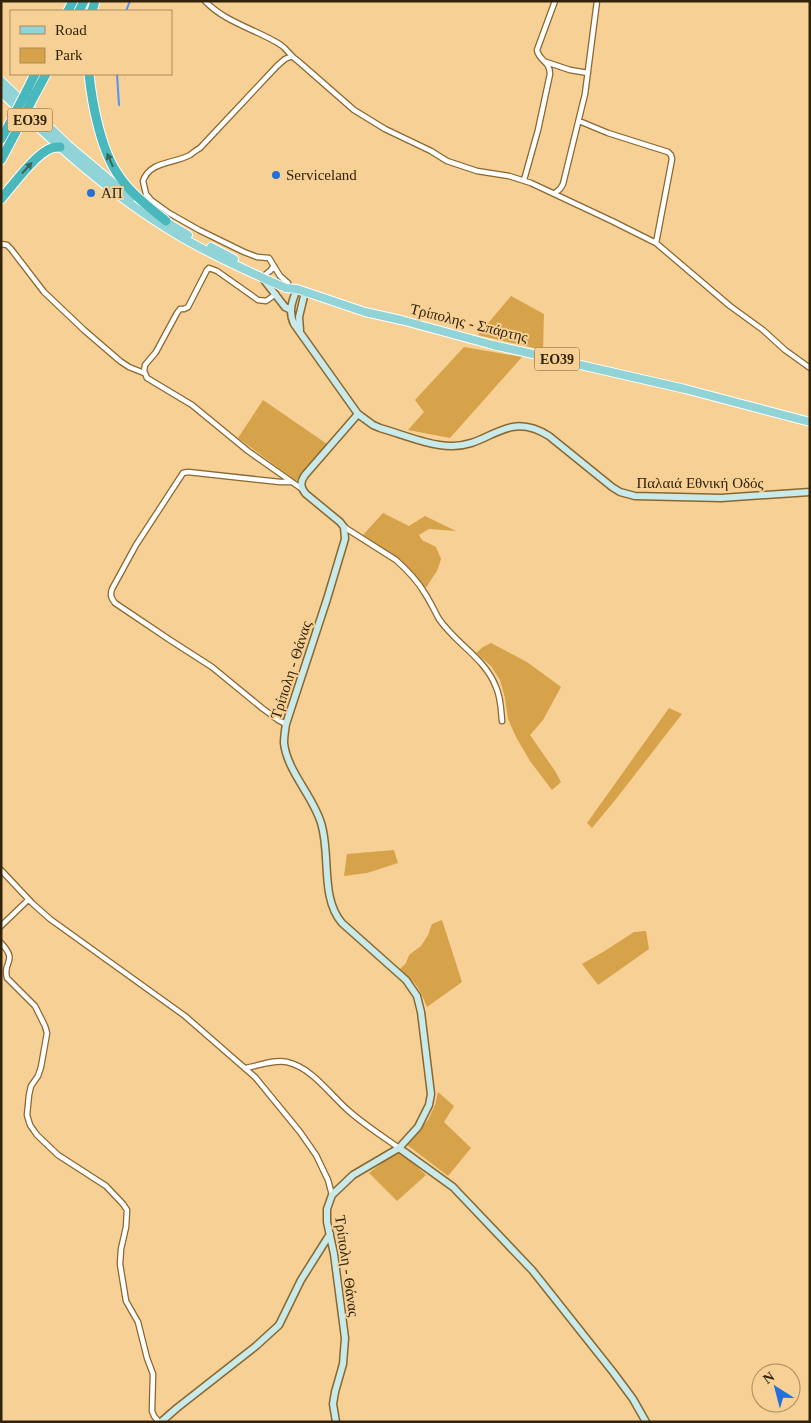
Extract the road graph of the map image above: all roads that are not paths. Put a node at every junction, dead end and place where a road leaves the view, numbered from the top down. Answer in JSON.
{"nodes":[{"id":1,"x":205,"y":1,"type":"edge"},
{"id":2,"x":555,"y":1,"type":"edge"},
{"id":3,"x":597,"y":1,"type":"edge"},
{"id":4,"x":290,"y":57,"type":"junction"},
{"id":5,"x":545,"y":61,"type":"junction"},
{"id":6,"x":588,"y":73,"type":"junction"},
{"id":7,"x":34,"y":75,"type":"edge"},
{"id":8,"x":45,"y":75,"type":"edge"},
{"id":9,"x":89,"y":75,"type":"edge"},
{"id":10,"x":1,"y":81,"type":"edge"},
{"id":11,"x":1,"y":92,"type":"edge"},
{"id":12,"x":9,"y":120,"type":"junction"},
{"id":13,"x":579,"y":121,"type":"junction"},
{"id":14,"x":1,"y":128,"type":"edge"},
{"id":15,"x":1,"y":139,"type":"edge"},
{"id":16,"x":60,"y":147,"type":"junction"},
{"id":17,"x":1,"y":160,"type":"edge"},
{"id":18,"x":524,"y":180,"type":"junction"},
{"id":19,"x":554,"y":193,"type":"junction"},
{"id":20,"x":1,"y":199,"type":"edge"},
{"id":21,"x":166,"y":221,"type":"junction"},
{"id":22,"x":1,"y":244,"type":"edge"},
{"id":23,"x":656,"y":244,"type":"junction"},
{"id":24,"x":274,"y":266,"type":"junction"},
{"id":25,"x":263,"y":275,"type":"junction"},
{"id":26,"x":288,"y":283,"type":"junction"},
{"id":27,"x":297,"y":289,"type":"junction"},
{"id":28,"x":305,"y":292,"type":"junction"},
{"id":29,"x":276,"y":294,"type":"junction"},
{"id":30,"x":301,"y":306,"type":"junction"},
{"id":31,"x":291,"y":310,"type":"junction"},
{"id":32,"x":302,"y":334,"type":"junction"},
{"id":33,"x":810,"y":368,"type":"edge"},
{"id":34,"x":144,"y":372,"type":"junction"},
{"id":35,"x":358,"y":414,"type":"junction"},
{"id":36,"x":810,"y":422,"type":"edge"},
{"id":37,"x":292,"y":482,"type":"junction"},
{"id":38,"x":302,"y":490,"type":"junction"},
{"id":39,"x":810,"y":492,"type":"edge"},
{"id":40,"x":344,"y":527,"type":"junction"},
{"id":41,"x":502,"y":721,"type":"dead end"},
{"id":42,"x":286,"y":724,"type":"junction"},
{"id":43,"x":1,"y":870,"type":"edge"},
{"id":44,"x":28,"y":900,"type":"junction"},
{"id":45,"x":1,"y":926,"type":"edge"},
{"id":46,"x":1,"y":943,"type":"edge"},
{"id":47,"x":245,"y":1068,"type":"junction"},
{"id":48,"x":399,"y":1148,"type":"junction"},
{"id":49,"x":332,"y":1195,"type":"junction"},
{"id":50,"x":330,"y":1234,"type":"junction"},
{"id":51,"x":160,"y":1422,"type":"edge"},
{"id":52,"x":336,"y":1422,"type":"edge"},
{"id":53,"x":646,"y":1422,"type":"edge"}],
"edges":[{"from":1,"to":4,"type":"street"},
{"from":2,"to":5,"type":"street"},
{"from":3,"to":6,"type":"street"},
{"from":4,"to":18,"type":"street"},
{"from":4,"to":24,"type":"street"},
{"from":5,"to":6,"type":"street"},
{"from":5,"to":18,"type":"street"},
{"from":6,"to":13,"type":"street"},
{"from":7,"to":12,"type":"highway","bridge":true},
{"from":8,"to":17,"type":"highway","bridge":true},
{"from":21,"to":9,"type":"highway","one_way":true},
{"from":10,"to":21,"type":"main road","name":"Τρίπολης - Σπάρτης","number":"ΕΟ39"},
{"from":11,"to":16,"type":"main road","name":"Τρίπολης - Σπάρτης","number":"ΕΟ39"},
{"from":12,"to":14,"type":"highway"},
{"from":12,"to":15,"type":"highway"},
{"from":13,"to":19,"type":"street"},
{"from":13,"to":23,"type":"street"},
{"from":20,"to":16,"type":"highway","one_way":true},
{"from":16,"to":25,"type":"main road","name":"Τρίπολης - Σπάρτης","number":"ΕΟ39"},
{"from":18,"to":19,"type":"street"},
{"from":19,"to":23,"type":"street"},
{"from":21,"to":25,"type":"main road","name":"Τρίπολης - Σπάρτης","number":"ΕΟ39"},
{"from":22,"to":34,"type":"street"},
{"from":23,"to":33,"type":"street"},
{"from":24,"to":25,"type":"street"},
{"from":24,"to":26,"type":"street"},
{"from":25,"to":26,"type":"main road","name":"Τρίπολης - Σπάρτης","number":"ΕΟ39"},
{"from":25,"to":27,"type":"main road","name":"Τρίπολης - Σπάρτης","number":"ΕΟ39"},
{"from":25,"to":29,"type":"main road","name":"Παλαιά Εθνική Οδός"},
{"from":26,"to":27,"type":"main road","name":"Τρίπολης - Σπάρτης","number":"ΕΟ39"},
{"from":27,"to":28,"type":"main road","name":"Τρίπολης - Σπάρτης","number":"ΕΟ39"},
{"from":27,"to":31,"type":"main road"},
{"from":28,"to":30,"type":"main road"},
{"from":28,"to":36,"type":"main road","name":"Τρίπολης - Σπάρτης","number":"ΕΟ39"},
{"from":29,"to":31,"type":"main road","name":"Παλαιά Εθνική Οδός"},
{"from":29,"to":34,"type":"street"},
{"from":30,"to":31,"type":"main road"},
{"from":30,"to":32,"type":"main road"},
{"from":31,"to":32,"type":"main road","name":"Παλαιά Εθνική Οδός"},
{"from":32,"to":35,"type":"main road","name":"Παλαιά Εθνική Οδός"},
{"from":34,"to":37,"type":"street"},
{"from":35,"to":38,"type":"main road"},
{"from":35,"to":39,"type":"main road","name":"Παλαιά Εθνική Οδός"},
{"from":37,"to":38,"type":"street"},
{"from":37,"to":42,"type":"street"},
{"from":38,"to":40,"type":"main road"},
{"from":40,"to":41,"type":"street"},
{"from":40,"to":42,"type":"main road","name":"Τρίπολη - Θάνας"},
{"from":42,"to":48,"type":"main road","name":"Τρίπολη - Θάνας"},
{"from":43,"to":44,"type":"street"},
{"from":44,"to":45,"type":"street"},
{"from":44,"to":47,"type":"street"},
{"from":46,"to":51,"type":"street"},
{"from":47,"to":48,"type":"street"},
{"from":47,"to":49,"type":"street"},
{"from":48,"to":49,"type":"main road","name":"Τρίπολη - Θάνας"},
{"from":48,"to":53,"type":"main road"},
{"from":49,"to":50,"type":"main road","name":"Τρίπολη - Θάνας"},
{"from":50,"to":51,"type":"main road"},
{"from":50,"to":52,"type":"main road","name":"Τρίπολη - Θάνας"}]}
